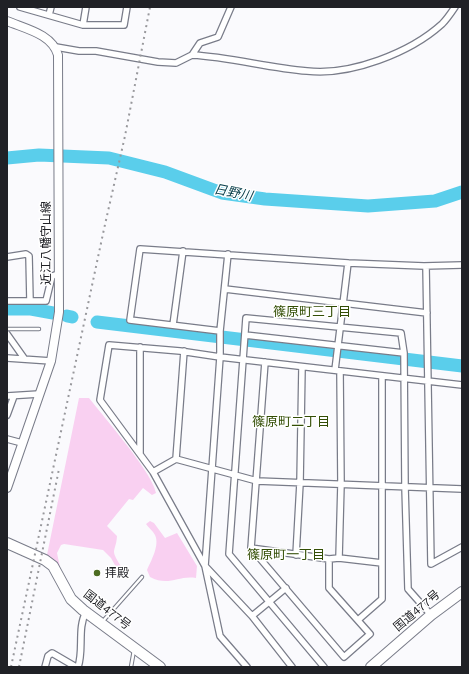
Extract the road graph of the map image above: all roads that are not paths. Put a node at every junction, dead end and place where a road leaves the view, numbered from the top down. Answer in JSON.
{"nodes":[{"id":1,"x":20,"y":7,"type":"edge"},
{"id":2,"x":51,"y":7,"type":"edge"},
{"id":3,"x":86,"y":7,"type":"edge"},
{"id":4,"x":127,"y":7,"type":"edge"},
{"id":5,"x":230,"y":7,"type":"edge"},
{"id":6,"x":455,"y":7,"type":"edge"},
{"id":7,"x":49,"y":15,"type":"junction"},
{"id":8,"x":7,"y":21,"type":"edge"},
{"id":9,"x":83,"y":25,"type":"junction"},
{"id":10,"x":56,"y":46,"type":"junction"},
{"id":11,"x":192,"y":55,"type":"junction"},
{"id":12,"x":183,"y":251,"type":"junction"},
{"id":13,"x":228,"y":254,"type":"junction"},
{"id":14,"x":7,"y":257,"type":"edge"},
{"id":15,"x":348,"y":263,"type":"junction"},
{"id":16,"x":462,"y":265,"type":"edge"},
{"id":17,"x":426,"y":266,"type":"junction"},
{"id":18,"x":58,"y":274,"type":"junction"},
{"id":19,"x":225,"y":288,"type":"junction"},
{"id":20,"x":7,"y":301,"type":"edge"},
{"id":21,"x":30,"y":301,"type":"junction"},
{"id":22,"x":343,"y":303,"type":"junction"},
{"id":23,"x":427,"y":313,"type":"junction"},
{"id":24,"x":173,"y":325,"type":"junction"},
{"id":25,"x":341,"y":326,"type":"junction"},
{"id":26,"x":7,"y":329,"type":"edge"},
{"id":27,"x":39,"y":329,"type":"dead end"},
{"id":28,"x":7,"y":334,"type":"edge"},
{"id":29,"x":220,"y":335,"type":"junction"},
{"id":30,"x":245,"y":339,"type":"junction"},
{"id":31,"x":140,"y":347,"type":"junction"},
{"id":32,"x":338,"y":350,"type":"junction"},
{"id":33,"x":184,"y":351,"type":"junction"},
{"id":34,"x":220,"y":357,"type":"junction"},
{"id":35,"x":404,"y":357,"type":"junction"},
{"id":36,"x":7,"y":358,"type":"edge"},
{"id":37,"x":24,"y":358,"type":"junction"},
{"id":38,"x":244,"y":360,"type":"junction"},
{"id":39,"x":51,"y":361,"type":"junction"},
{"id":40,"x":265,"y":362,"type":"junction"},
{"id":41,"x":302,"y":367,"type":"junction"},
{"id":42,"x":337,"y":371,"type":"junction"},
{"id":43,"x":382,"y":376,"type":"junction"},
{"id":44,"x":403,"y":378,"type":"junction"},
{"id":45,"x":429,"y":381,"type":"junction"},
{"id":46,"x":462,"y":385,"type":"edge"},
{"id":47,"x":39,"y":394,"type":"junction"},
{"id":48,"x":7,"y":396,"type":"edge"},
{"id":49,"x":14,"y":396,"type":"junction"},
{"id":50,"x":7,"y":415,"type":"edge"},
{"id":51,"x":7,"y":439,"type":"edge"},
{"id":52,"x":22,"y":443,"type":"junction"},
{"id":53,"x":140,"y":453,"type":"junction"},
{"id":54,"x":176,"y":459,"type":"junction"},
{"id":55,"x":212,"y":469,"type":"junction"},
{"id":56,"x":153,"y":472,"type":"junction"},
{"id":57,"x":235,"y":475,"type":"junction"},
{"id":58,"x":256,"y":481,"type":"junction"},
{"id":59,"x":300,"y":483,"type":"junction"},
{"id":60,"x":341,"y":484,"type":"junction"},
{"id":61,"x":382,"y":486,"type":"junction"},
{"id":62,"x":404,"y":487,"type":"junction"},
{"id":63,"x":7,"y":488,"type":"edge"},
{"id":64,"x":429,"y":488,"type":"junction"},
{"id":65,"x":462,"y":489,"type":"edge"},
{"id":66,"x":7,"y":543,"type":"edge"},
{"id":67,"x":462,"y":547,"type":"edge"},
{"id":68,"x":251,"y":548,"type":"junction"},
{"id":69,"x":296,"y":555,"type":"junction"},
{"id":70,"x":339,"y":558,"type":"junction"},
{"id":71,"x":329,"y":559,"type":"junction"},
{"id":72,"x":382,"y":563,"type":"junction"},
{"id":73,"x":205,"y":566,"type":"junction"},
{"id":74,"x":142,"y":577,"type":"dead end"},
{"id":75,"x":286,"y":588,"type":"junction"},
{"id":76,"x":462,"y":592,"type":"edge"},
{"id":77,"x":269,"y":602,"type":"junction"},
{"id":78,"x":86,"y":612,"type":"junction"},
{"id":79,"x":431,"y":614,"type":"junction"},
{"id":80,"x":252,"y":616,"type":"junction"},
{"id":81,"x":358,"y":620,"type":"junction"},
{"id":82,"x":102,"y":623,"type":"junction"},
{"id":83,"x":134,"y":648,"type":"junction"},
{"id":84,"x":45,"y":667,"type":"edge"},
{"id":85,"x":77,"y":667,"type":"edge"},
{"id":86,"x":131,"y":667,"type":"edge"},
{"id":87,"x":160,"y":667,"type":"edge"},
{"id":88,"x":247,"y":667,"type":"edge"},
{"id":89,"x":292,"y":667,"type":"edge"},
{"id":90,"x":324,"y":667,"type":"edge"},
{"id":91,"x":371,"y":667,"type":"edge"}],
"edges":[{"from":1,"to":7,"type":"street"},
{"from":2,"to":7,"type":"street"},
{"from":3,"to":9,"type":"street"},
{"from":4,"to":9,"type":"street"},
{"from":5,"to":11,"type":"street"},
{"from":6,"to":11,"type":"street"},
{"from":7,"to":9,"type":"street"},
{"from":8,"to":10,"type":"main road"},
{"from":10,"to":11,"type":"street"},
{"from":10,"to":18,"type":"main road","name":"近江八幡守山線"},
{"from":12,"to":13,"type":"street"},
{"from":12,"to":24,"type":"street"},
{"from":12,"to":24,"type":"street"},
{"from":13,"to":15,"type":"street"},
{"from":13,"to":19,"type":"street"},
{"from":14,"to":21,"type":"street"},
{"from":15,"to":17,"type":"street"},
{"from":15,"to":22,"type":"street"},
{"from":16,"to":17,"type":"street"},
{"from":17,"to":23,"type":"street"},
{"from":18,"to":21,"type":"street"},
{"from":18,"to":39,"type":"main road","name":"近江八幡守山線"},
{"from":19,"to":22,"type":"street"},
{"from":19,"to":29,"type":"street"},
{"from":20,"to":21,"type":"street"},
{"from":22,"to":23,"type":"street"},
{"from":22,"to":25,"type":"street"},
{"from":23,"to":45,"type":"street"},
{"from":24,"to":29,"type":"street"},
{"from":25,"to":30,"type":"street"},
{"from":25,"to":32,"type":"street"},
{"from":25,"to":35,"type":"street"},
{"from":26,"to":27,"type":"lane"},
{"from":28,"to":37,"type":"street"},
{"from":29,"to":34,"type":"street"},
{"from":30,"to":32,"type":"street"},
{"from":30,"to":38,"type":"street"},
{"from":31,"to":33,"type":"street"},
{"from":31,"to":53,"type":"street"},
{"from":31,"to":53,"type":"street"},
{"from":32,"to":35,"type":"street"},
{"from":32,"to":42,"type":"street"},
{"from":33,"to":34,"type":"street"},
{"from":33,"to":54,"type":"street"},
{"from":34,"to":38,"type":"street"},
{"from":34,"to":55,"type":"street"},
{"from":35,"to":44,"type":"street"},
{"from":36,"to":37,"type":"street"},
{"from":37,"to":39,"type":"street"},
{"from":38,"to":40,"type":"street"},
{"from":38,"to":57,"type":"street"},
{"from":39,"to":47,"type":"main road","name":"近江八幡守山線"},
{"from":40,"to":41,"type":"street"},
{"from":40,"to":58,"type":"street"},
{"from":41,"to":42,"type":"street"},
{"from":41,"to":59,"type":"street"},
{"from":42,"to":43,"type":"street"},
{"from":42,"to":60,"type":"street"},
{"from":43,"to":44,"type":"street"},
{"from":43,"to":61,"type":"street"},
{"from":44,"to":45,"type":"street"},
{"from":44,"to":62,"type":"street"},
{"from":45,"to":46,"type":"street"},
{"from":45,"to":64,"type":"street"},
{"from":47,"to":49,"type":"street"},
{"from":47,"to":52,"type":"main road","name":"近江八幡守山線"},
{"from":48,"to":49,"type":"street"},
{"from":49,"to":50,"type":"street"},
{"from":51,"to":52,"type":"street"},
{"from":52,"to":63,"type":"main road","name":"近江八幡守山線"},
{"from":53,"to":56,"type":"street"},
{"from":54,"to":55,"type":"street"},
{"from":54,"to":56,"type":"street"},
{"from":55,"to":57,"type":"street"},
{"from":55,"to":73,"type":"street"},
{"from":56,"to":73,"type":"street"},
{"from":57,"to":58,"type":"street"},
{"from":57,"to":77,"type":"street"},
{"from":58,"to":59,"type":"street"},
{"from":58,"to":68,"type":"street"},
{"from":59,"to":60,"type":"street"},
{"from":59,"to":69,"type":"street"},
{"from":60,"to":61,"type":"street"},
{"from":60,"to":70,"type":"street"},
{"from":61,"to":62,"type":"street"},
{"from":61,"to":72,"type":"street"},
{"from":62,"to":64,"type":"street"},
{"from":62,"to":79,"type":"street"},
{"from":64,"to":65,"type":"street"},
{"from":64,"to":67,"type":"street"},
{"from":66,"to":78,"type":"highway","name":"国道477号"},
{"from":68,"to":69,"type":"street"},
{"from":68,"to":75,"type":"street"},
{"from":69,"to":71,"type":"street"},
{"from":70,"to":71,"type":"street"},
{"from":70,"to":72,"type":"street"},
{"from":71,"to":81,"type":"street"},
{"from":72,"to":81,"type":"street"},
{"from":73,"to":80,"type":"street"},
{"from":73,"to":88,"type":"street"},
{"from":74,"to":82,"type":"lane"},
{"from":75,"to":77,"type":"street"},
{"from":75,"to":81,"type":"street"},
{"from":76,"to":79,"type":"highway","name":"国道477号"},
{"from":77,"to":80,"type":"street"},
{"from":77,"to":90,"type":"street"},
{"from":78,"to":82,"type":"highway","name":"国道477号"},
{"from":78,"to":85,"type":"street"},
{"from":79,"to":91,"type":"highway","name":"国道477号"},
{"from":80,"to":89,"type":"street"},
{"from":82,"to":83,"type":"highway","name":"国道477号"},
{"from":83,"to":86,"type":"lane"},
{"from":83,"to":87,"type":"highway","name":"国道477号"},
{"from":84,"to":85,"type":"street"}]}
